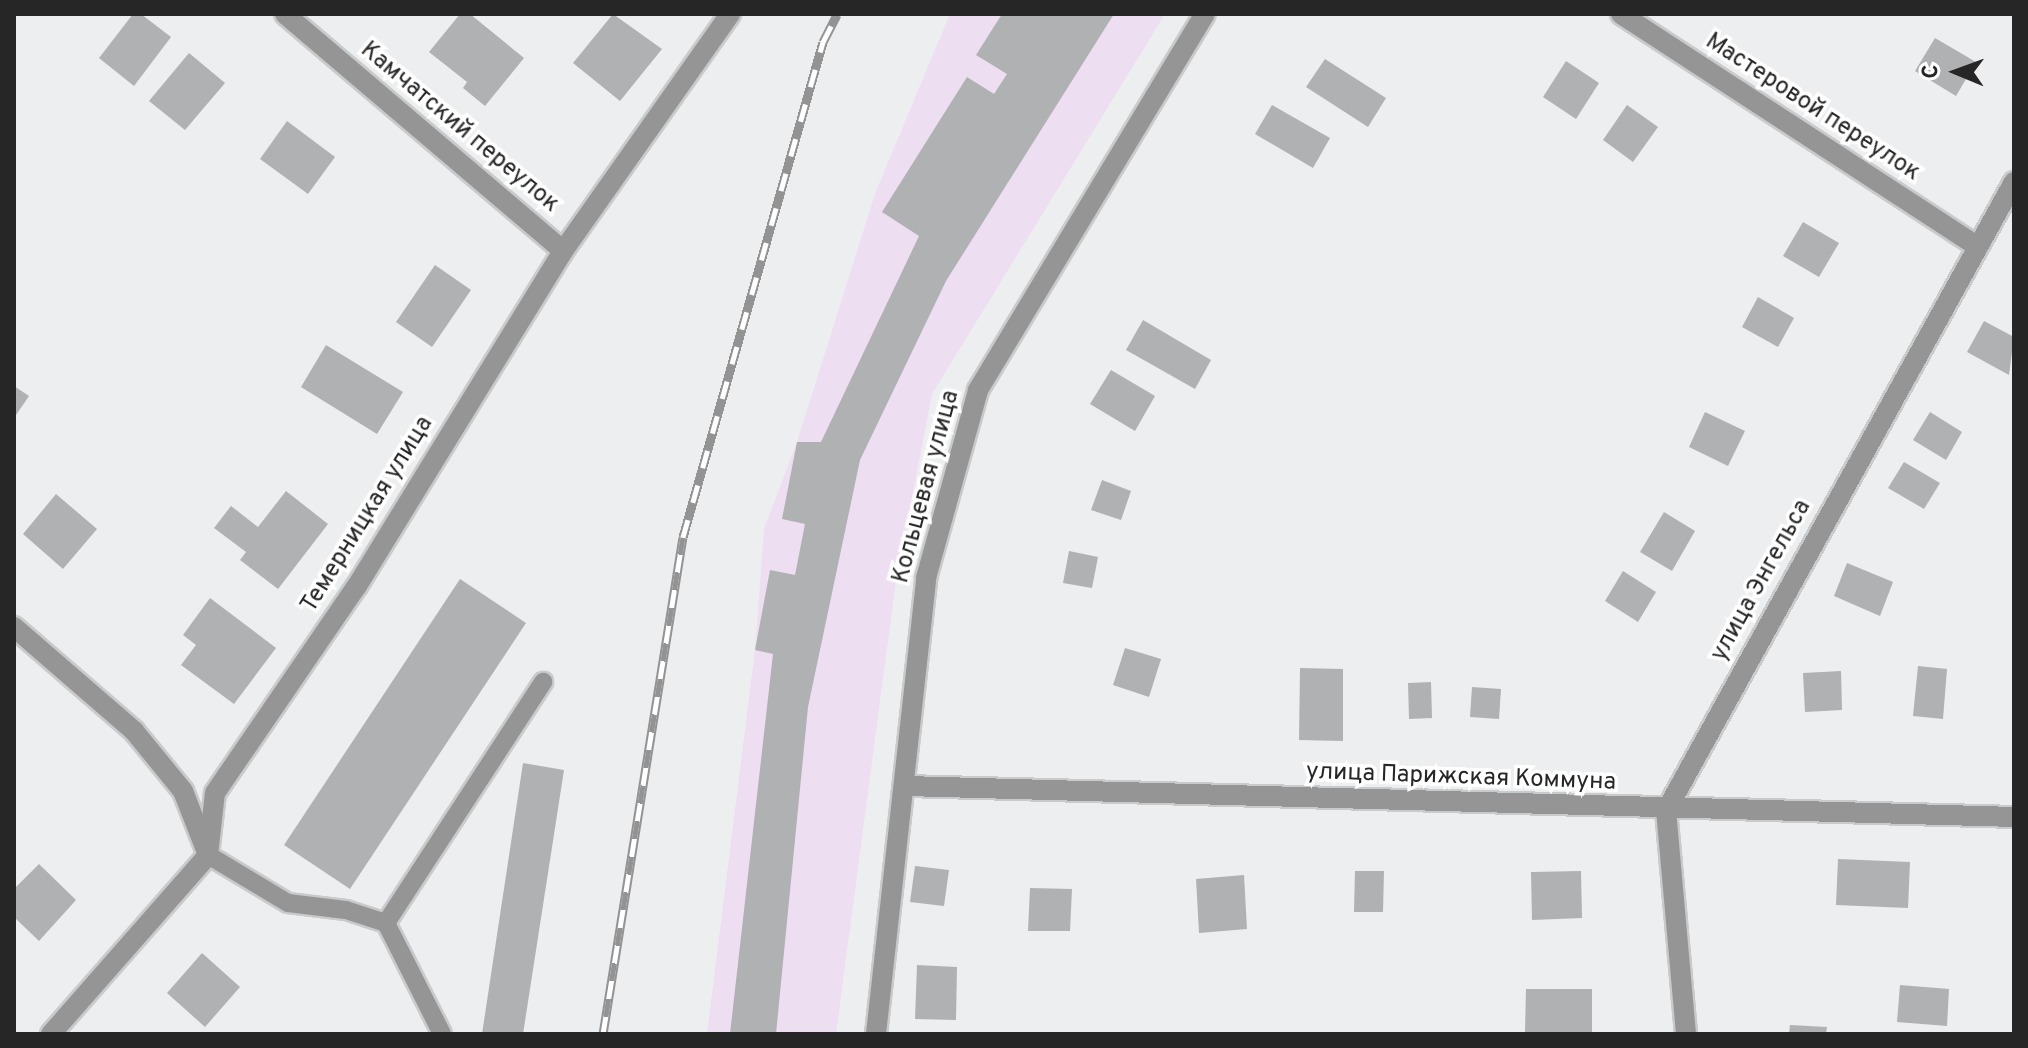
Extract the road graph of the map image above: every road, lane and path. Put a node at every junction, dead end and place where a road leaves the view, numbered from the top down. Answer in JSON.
{"nodes":[{"id":1,"x":285,"y":14,"type":"edge"},
{"id":2,"x":730,"y":14,"type":"edge"},
{"id":3,"x":1205,"y":14,"type":"edge"},
{"id":4,"x":1621,"y":14,"type":"edge"},
{"id":5,"x":2014,"y":182,"type":"edge"},
{"id":6,"x":1976,"y":245,"type":"junction"},
{"id":7,"x":563,"y":251,"type":"junction"},
{"id":8,"x":14,"y":627,"type":"edge"},
{"id":9,"x":543,"y":682,"type":"dead end"},
{"id":10,"x":906,"y":786,"type":"junction"},
{"id":11,"x":1666,"y":811,"type":"junction"},
{"id":12,"x":2014,"y":817,"type":"edge"},
{"id":13,"x":208,"y":855,"type":"junction"},
{"id":14,"x":386,"y":923,"type":"junction"},
{"id":15,"x":51,"y":1034,"type":"edge"},
{"id":16,"x":442,"y":1034,"type":"edge"},
{"id":17,"x":876,"y":1034,"type":"edge"},
{"id":18,"x":1686,"y":1034,"type":"edge"}],
"edges":[{"from":1,"to":7,"type":"street","name":"Камчатский переулок"},
{"from":2,"to":7,"type":"street","name":"Темерницкая улица"},
{"from":3,"to":10,"type":"street","name":"Кольцевая улица"},
{"from":4,"to":6,"type":"street","name":"Мастеровой переулок"},
{"from":5,"to":6,"type":"street","name":"улица Энгельса"},
{"from":6,"to":11,"type":"street","name":"улица Энгельса"},
{"from":7,"to":13,"type":"street","name":"Темерницкая улица"},
{"from":8,"to":13,"type":"street"},
{"from":9,"to":14,"type":"lane"},
{"from":10,"to":11,"type":"street","name":"улица Парижская Коммуна"},
{"from":10,"to":17,"type":"street","name":"Кольцевая улица"},
{"from":11,"to":12,"type":"street","name":"улица Парижская Коммуна"},
{"from":11,"to":18,"type":"street"},
{"from":13,"to":14,"type":"lane"},
{"from":13,"to":15,"type":"street"},
{"from":14,"to":16,"type":"lane"}]}
